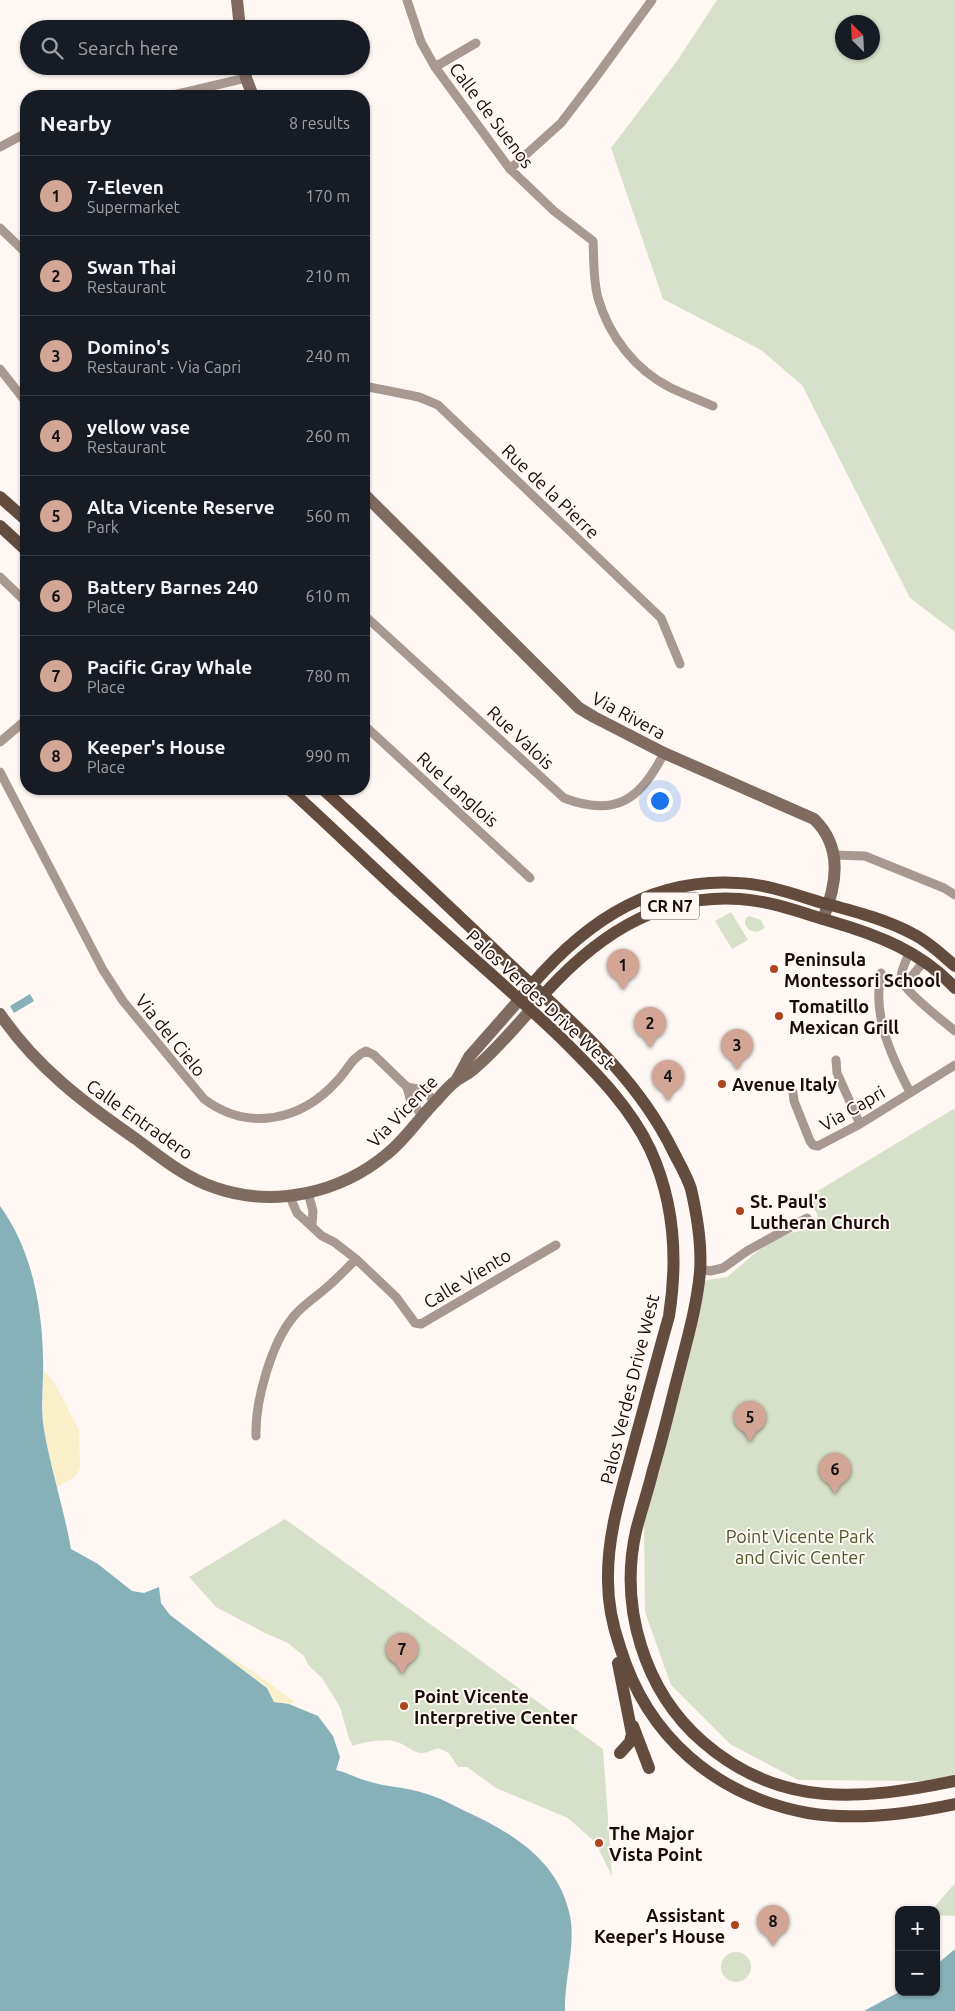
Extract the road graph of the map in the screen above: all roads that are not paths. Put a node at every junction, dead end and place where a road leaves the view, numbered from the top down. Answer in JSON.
{"nodes":[{"id":1,"x":237,"y":0,"type":"edge"},
{"id":2,"x":407,"y":0,"type":"edge"},
{"id":3,"x":652,"y":0,"type":"edge"},
{"id":4,"x":239,"y":20,"type":"edge"},
{"id":5,"x":476,"y":43,"type":"dead end"},
{"id":6,"x":435,"y":67,"type":"junction"},
{"id":7,"x":236,"y":75,"type":"edge"},
{"id":8,"x":246,"y":75,"type":"edge"},
{"id":9,"x":188,"y":90,"type":"edge"},
{"id":10,"x":251,"y":90,"type":"edge"},
{"id":11,"x":20,"y":136,"type":"edge"},
{"id":12,"x":0,"y":147,"type":"edge"},
{"id":13,"x":510,"y":169,"type":"junction"},
{"id":14,"x":0,"y":228,"type":"edge"},
{"id":15,"x":20,"y":247,"type":"edge"},
{"id":16,"x":0,"y":369,"type":"edge"},
{"id":17,"x":370,"y":387,"type":"edge"},
{"id":18,"x":20,"y":394,"type":"edge"},
{"id":19,"x":713,"y":406,"type":"dead end"},
{"id":20,"x":0,"y":497,"type":"edge"},
{"id":21,"x":370,"y":500,"type":"edge"},
{"id":22,"x":20,"y":515,"type":"edge"},
{"id":23,"x":0,"y":526,"type":"edge"},
{"id":24,"x":20,"y":544,"type":"edge"},
{"id":25,"x":0,"y":577,"type":"edge"},
{"id":26,"x":20,"y":596,"type":"edge"},
{"id":27,"x":370,"y":620,"type":"edge"},
{"id":28,"x":680,"y":664,"type":"dead end"},
{"id":29,"x":20,"y":725,"type":"edge"},
{"id":30,"x":370,"y":731,"type":"edge"},
{"id":31,"x":0,"y":742,"type":"edge"},
{"id":32,"x":664,"y":753,"type":"junction"},
{"id":33,"x":0,"y":772,"type":"edge"},
{"id":34,"x":298,"y":795,"type":"edge"},
{"id":35,"x":329,"y":795,"type":"edge"},
{"id":36,"x":834,"y":855,"type":"junction"},
{"id":37,"x":530,"y":878,"type":"dead end"},
{"id":38,"x":749,"y":884,"type":"junction"},
{"id":39,"x":955,"y":895,"type":"edge"},
{"id":40,"x":690,"y":901,"type":"junction"},
{"id":41,"x":829,"y":904,"type":"junction"},
{"id":42,"x":823,"y":919,"type":"junction"},
{"id":43,"x":914,"y":959,"type":"junction"},
{"id":44,"x":955,"y":966,"type":"edge"},
{"id":45,"x":881,"y":974,"type":"dead end"},
{"id":46,"x":532,"y":984,"type":"junction"},
{"id":47,"x":904,"y":985,"type":"junction"},
{"id":48,"x":955,"y":988,"type":"edge"},
{"id":49,"x":544,"y":995,"type":"junction"},
{"id":50,"x":520,"y":999,"type":"junction"},
{"id":51,"x":531,"y":1010,"type":"junction"},
{"id":52,"x":0,"y":1014,"type":"edge"},
{"id":53,"x":955,"y":1031,"type":"edge"},
{"id":54,"x":836,"y":1060,"type":"dead end"},
{"id":55,"x":955,"y":1065,"type":"edge"},
{"id":56,"x":455,"y":1081,"type":"junction"},
{"id":57,"x":406,"y":1087,"type":"junction"},
{"id":58,"x":793,"y":1092,"type":"dead end"},
{"id":59,"x":910,"y":1092,"type":"junction"},
{"id":60,"x":435,"y":1102,"type":"junction"},
{"id":61,"x":423,"y":1116,"type":"junction"},
{"id":62,"x":860,"y":1124,"type":"junction"},
{"id":63,"x":308,"y":1193,"type":"junction"},
{"id":64,"x":290,"y":1196,"type":"junction"},
{"id":65,"x":807,"y":1218,"type":"dead end"},
{"id":66,"x":312,"y":1224,"type":"junction"},
{"id":67,"x":556,"y":1245,"type":"dead end"},
{"id":68,"x":356,"y":1259,"type":"junction"},
{"id":69,"x":700,"y":1269,"type":"junction"},
{"id":70,"x":256,"y":1436,"type":"dead end"},
{"id":71,"x":609,"y":1611,"type":"junction"},
{"id":72,"x":630,"y":1719,"type":"junction"},
{"id":73,"x":620,"y":1753,"type":"dead end"},
{"id":74,"x":649,"y":1768,"type":"dead end"},
{"id":75,"x":955,"y":1781,"type":"edge"},
{"id":76,"x":796,"y":1791,"type":"junction"},
{"id":77,"x":748,"y":1794,"type":"junction"},
{"id":78,"x":955,"y":1804,"type":"edge"}],
"edges":[{"from":1,"to":4,"type":"street"},
{"from":2,"to":6,"type":"street","name":"Calle de Suenos"},
{"from":3,"to":13,"type":"street"},
{"from":5,"to":6,"type":"street"},
{"from":6,"to":13,"type":"street","name":"Calle de Suenos"},
{"from":7,"to":9,"type":"street"},
{"from":8,"to":10,"type":"street"},
{"from":11,"to":12,"type":"street"},
{"from":13,"to":19,"type":"street","name":"Calle de Suenos"},
{"from":14,"to":15,"type":"street"},
{"from":16,"to":18,"type":"street"},
{"from":17,"to":28,"type":"street","name":"Rue de la Pierre"},
{"from":20,"to":22,"type":"main road"},
{"from":21,"to":32,"type":"street","name":"Via Rivera"},
{"from":23,"to":24,"type":"main road"},
{"from":25,"to":26,"type":"street"},
{"from":27,"to":32,"type":"street","name":"Rue Valois"},
{"from":29,"to":31,"type":"street"},
{"from":30,"to":37,"type":"street","name":"Rue Langlois"},
{"from":32,"to":36,"type":"street","name":"Via Rivera"},
{"from":33,"to":57,"type":"street","name":"Via del Cielo"},
{"from":34,"to":50,"type":"main road","name":"Palos Verdes Drive West"},
{"from":35,"to":46,"type":"main road","name":"Palos Verdes Drive West"},
{"from":36,"to":39,"type":"street"},
{"from":36,"to":41,"type":"street","name":"Via Rivera"},
{"from":38,"to":40,"type":"main road"},
{"from":38,"to":41,"type":"main road","number":"CR N7"},
{"from":38,"to":46,"type":"main road","number":"CR N7"},
{"from":40,"to":42,"type":"main road","number":"CR N7"},
{"from":40,"to":49,"type":"main road","number":"CR N7"},
{"from":41,"to":42,"type":"street","name":"Via Rivera"},
{"from":41,"to":44,"type":"main road","number":"CR N7"},
{"from":42,"to":43,"type":"main road","number":"CR N7"},
{"from":43,"to":44,"type":"main road"},
{"from":43,"to":47,"type":"street"},
{"from":43,"to":47,"type":"street"},
{"from":43,"to":48,"type":"main road","number":"CR N7"},
{"from":45,"to":59,"type":"street"},
{"from":46,"to":49,"type":"main road","name":"Palos Verdes Drive West"},
{"from":46,"to":50,"type":"main road","number":"CR N7"},
{"from":47,"to":53,"type":"street"},
{"from":49,"to":51,"type":"main road","number":"CR N7"},
{"from":49,"to":69,"type":"main road","name":"Palos Verdes Drive West"},
{"from":50,"to":51,"type":"main road","name":"Palos Verdes Drive West"},
{"from":50,"to":56,"type":"street","name":"Via Vicente"},
{"from":51,"to":56,"type":"street","name":"Via Vicente"},
{"from":51,"to":71,"type":"main road","name":"Palos Verdes Drive West"},
{"from":52,"to":64,"type":"street","name":"Calle Entradero"},
{"from":54,"to":62,"type":"street"},
{"from":55,"to":59,"type":"street","name":"Via Capri"},
{"from":56,"to":60,"type":"street","name":"Via Vicente"},
{"from":57,"to":60,"type":"street","name":"Via del Cielo"},
{"from":57,"to":61,"type":"street","name":"Via del Cielo"},
{"from":58,"to":62,"type":"street","name":"Via Capri"},
{"from":59,"to":62,"type":"street","name":"Via Capri"},
{"from":60,"to":61,"type":"street","name":"Via Vicente"},
{"from":61,"to":63,"type":"street","name":"Via Vicente"},
{"from":63,"to":64,"type":"street","name":"Via Vicente"},
{"from":63,"to":66,"type":"street"},
{"from":64,"to":66,"type":"street","name":"Calle Viento"},
{"from":65,"to":69,"type":"street"},
{"from":66,"to":68,"type":"street","name":"Calle Viento"},
{"from":67,"to":68,"type":"street","name":"Calle Viento"},
{"from":68,"to":70,"type":"street"},
{"from":69,"to":76,"type":"main road","name":"Palos Verdes Drive West"},
{"from":71,"to":72,"type":"main road"},
{"from":71,"to":77,"type":"main road","name":"Palos Verdes Drive West"},
{"from":72,"to":73,"type":"main road"},
{"from":72,"to":74,"type":"main road"},
{"from":75,"to":76,"type":"main road"},
{"from":76,"to":77,"type":"main road"},
{"from":77,"to":78,"type":"main road","name":"Palos Verdes Drive West"}]}
